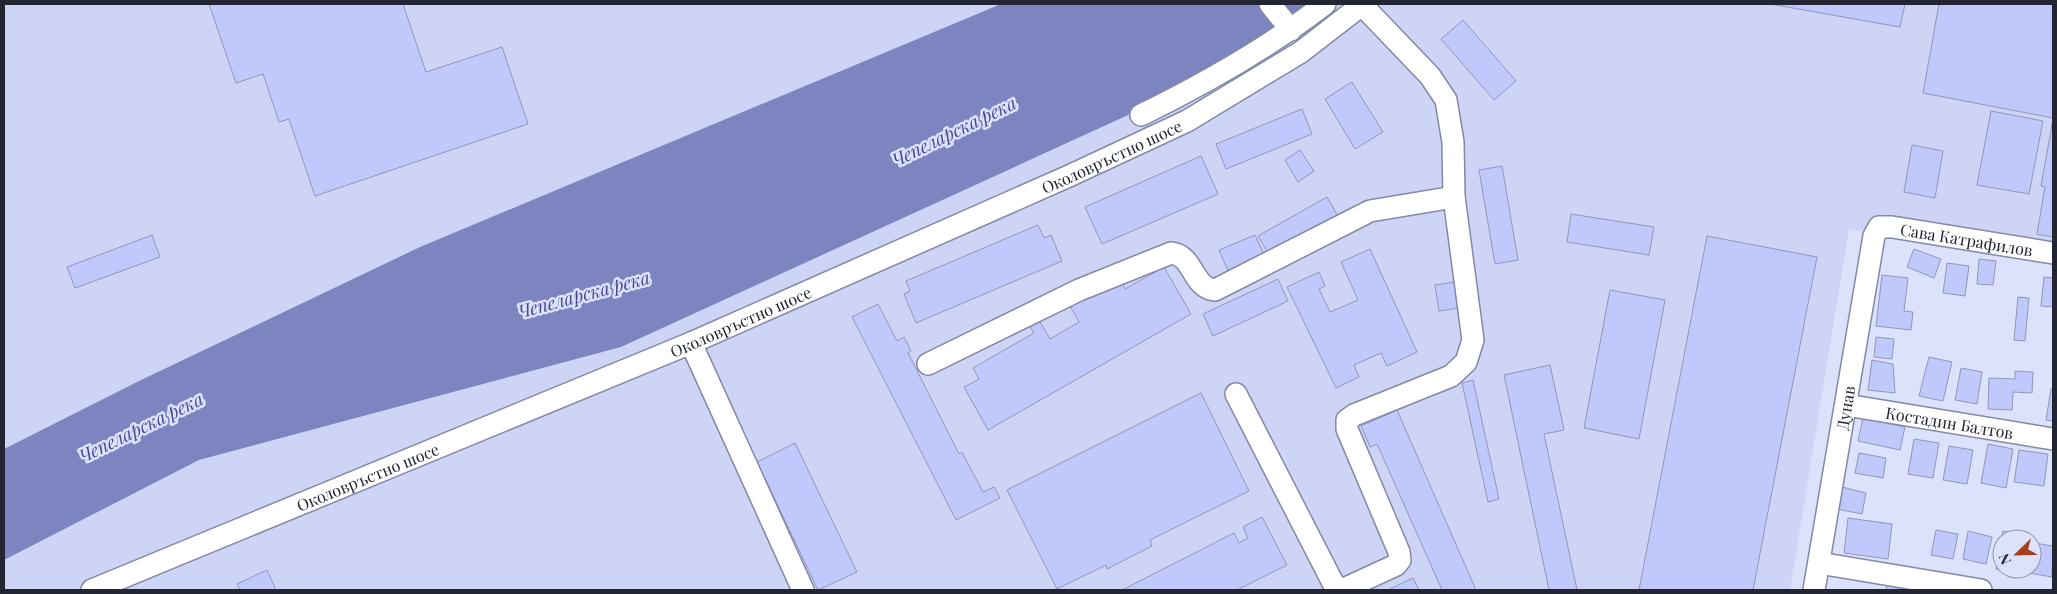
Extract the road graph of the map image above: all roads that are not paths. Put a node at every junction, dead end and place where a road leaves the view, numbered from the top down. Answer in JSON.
{"nodes":[{"id":1,"x":1270,"y":4,"type":"edge"},
{"id":2,"x":1325,"y":4,"type":"edge"},
{"id":3,"x":1363,"y":4,"type":"edge"},
{"id":4,"x":1291,"y":30,"type":"junction"},
{"id":5,"x":1142,"y":116,"type":"dead end"},
{"id":6,"x":1454,"y":197,"type":"junction"},
{"id":7,"x":1879,"y":227,"type":"joint"},
{"id":8,"x":2053,"y":254,"type":"edge"},
{"id":9,"x":691,"y":342,"type":"junction"},
{"id":10,"x":928,"y":364,"type":"dead end"},
{"id":11,"x":1236,"y":394,"type":"dead end"},
{"id":12,"x":1846,"y":405,"type":"junction"},
{"id":13,"x":2053,"y":439,"type":"edge"},
{"id":14,"x":1819,"y":563,"type":"junction"},
{"id":15,"x":92,"y":590,"type":"edge"},
{"id":16,"x":803,"y":590,"type":"edge"},
{"id":17,"x":1814,"y":590,"type":"edge"},
{"id":18,"x":1981,"y":590,"type":"edge"}],
"edges":[{"from":1,"to":4,"type":"street"},
{"from":2,"to":4,"type":"street"},
{"from":3,"to":6,"type":"street"},
{"from":3,"to":9,"type":"street","name":"Околовръстно шосе"},
{"from":4,"to":5,"type":"street"},
{"from":6,"to":10,"type":"street"},
{"from":6,"to":11,"type":"street"},
{"from":7,"to":8,"type":"street","name":"Сава Катрафилов"},
{"from":7,"to":12,"type":"street","name":"Дунав"},
{"from":9,"to":15,"type":"street","name":"Околовръстно шосе"},
{"from":9,"to":16,"type":"street"},
{"from":12,"to":13,"type":"street","name":"Костадин Балтов"},
{"from":12,"to":14,"type":"street","name":"Дунав"},
{"from":14,"to":17,"type":"street","name":"Дунав"},
{"from":14,"to":18,"type":"street"}]}
